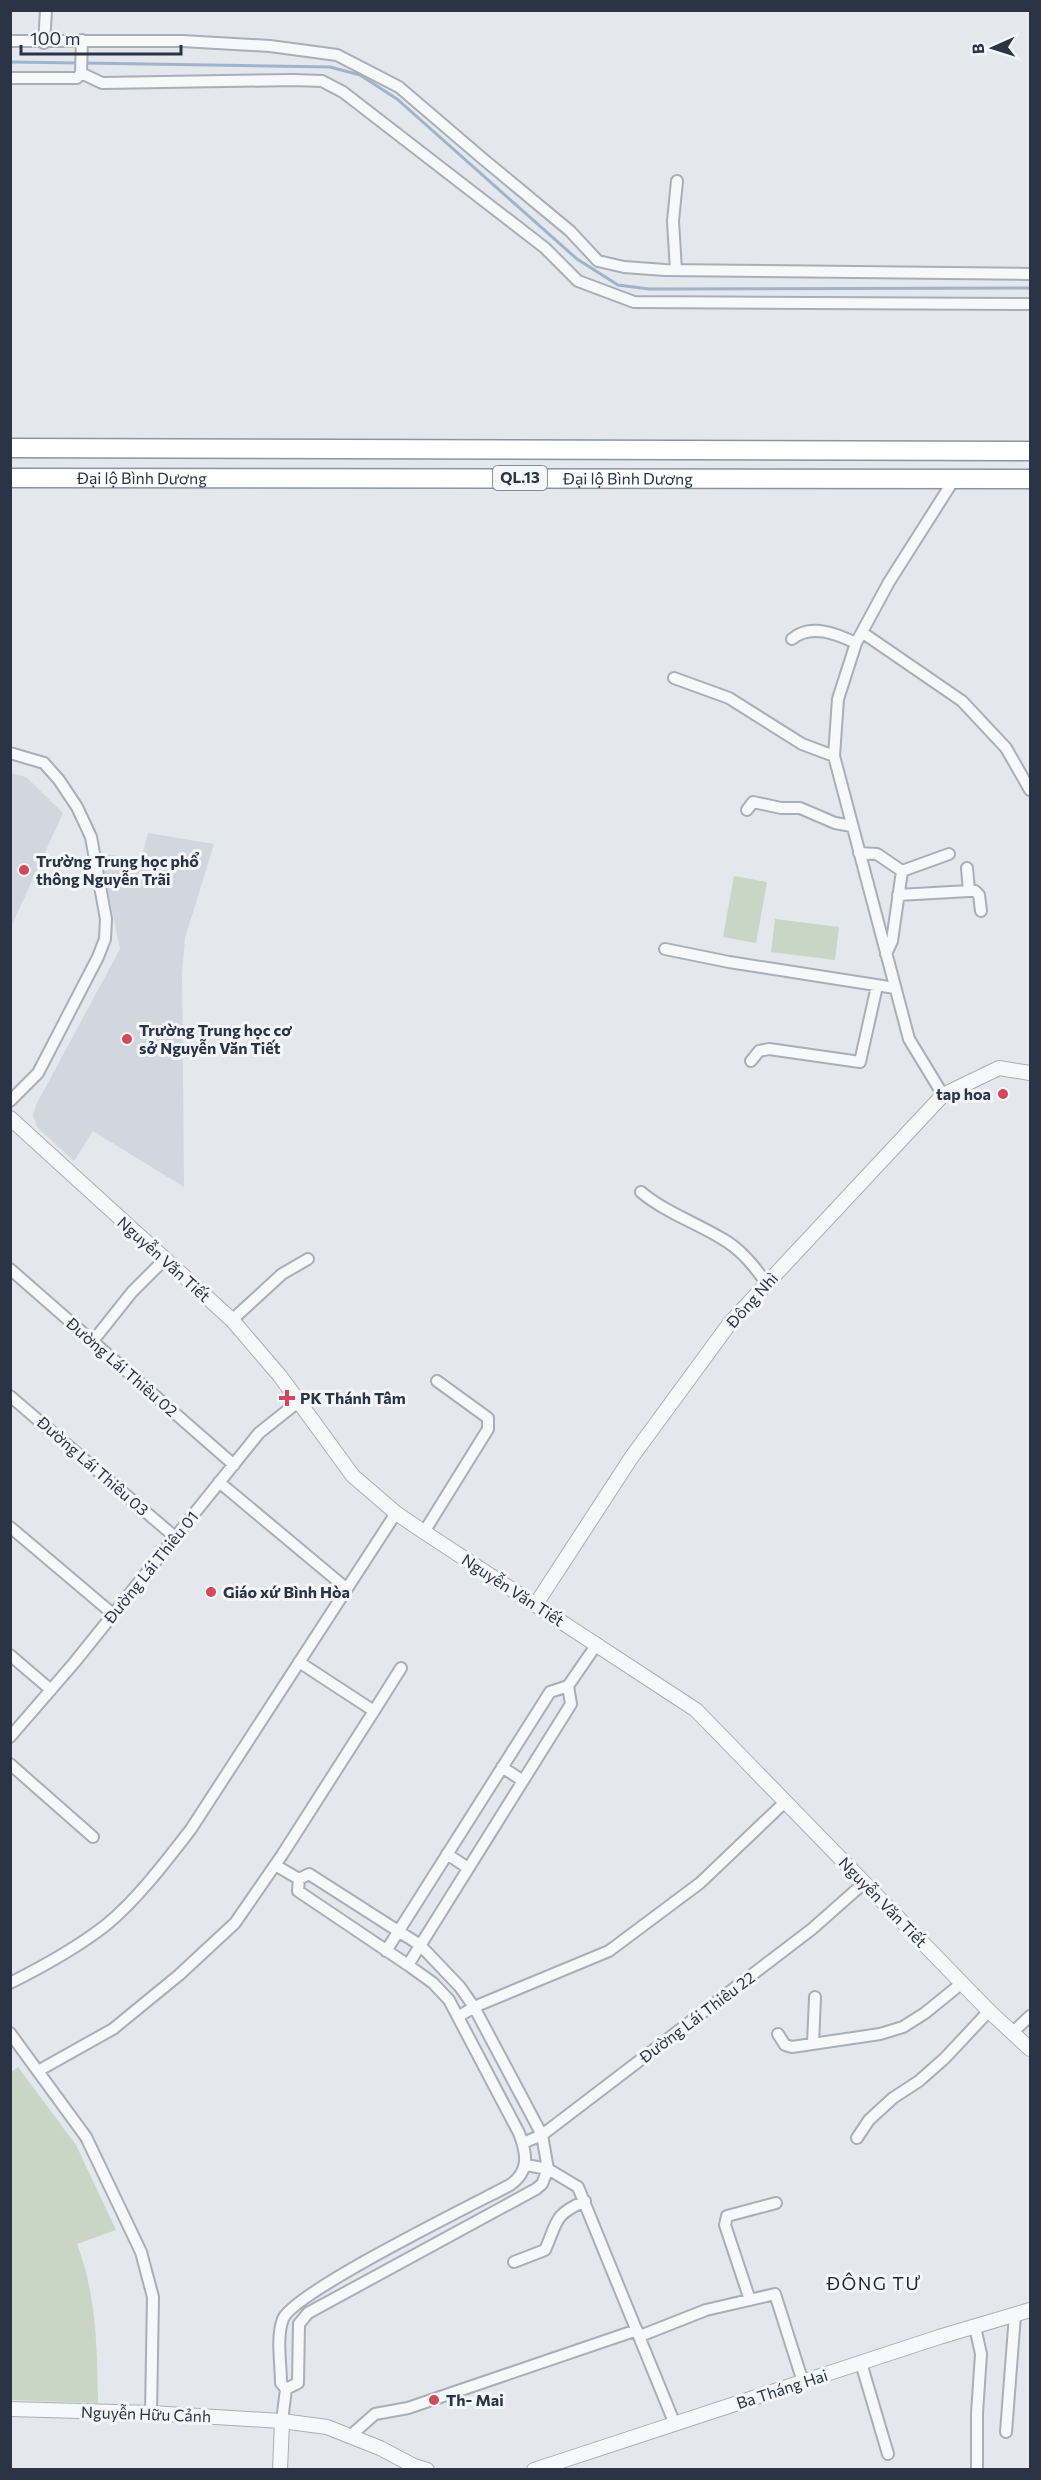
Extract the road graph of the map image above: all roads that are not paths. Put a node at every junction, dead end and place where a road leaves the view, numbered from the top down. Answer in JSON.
{"nodes":[{"id":1,"x":46,"y":10,"type":"edge"},
{"id":2,"x":10,"y":41,"type":"edge"},
{"id":3,"x":44,"y":43,"type":"junction"},
{"id":4,"x":82,"y":43,"type":"junction"},
{"id":5,"x":81,"y":73,"type":"junction"},
{"id":6,"x":10,"y":78,"type":"edge"},
{"id":7,"x":677,"y":181,"type":"dead end"},
{"id":8,"x":676,"y":270,"type":"junction"},
{"id":9,"x":1030,"y":274,"type":"edge"},
{"id":10,"x":1030,"y":304,"type":"edge"},
{"id":11,"x":10,"y":448,"type":"edge"},
{"id":12,"x":1030,"y":452,"type":"edge"},
{"id":13,"x":10,"y":478,"type":"edge"},
{"id":14,"x":955,"y":478,"type":"junction"},
{"id":15,"x":1030,"y":479,"type":"edge"},
{"id":16,"x":862,"y":633,"type":"junction"},
{"id":17,"x":792,"y":639,"type":"dead end"},
{"id":18,"x":856,"y":643,"type":"junction"},
{"id":19,"x":674,"y":678,"type":"dead end"},
{"id":20,"x":10,"y":753,"type":"edge"},
{"id":21,"x":834,"y":756,"type":"junction"},
{"id":22,"x":1030,"y":790,"type":"edge"},
{"id":23,"x":747,"y":810,"type":"dead end"},
{"id":24,"x":852,"y":826,"type":"junction"},
{"id":25,"x":859,"y":853,"type":"junction"},
{"id":26,"x":949,"y":854,"type":"dead end"},
{"id":27,"x":967,"y":868,"type":"dead end"},
{"id":28,"x":902,"y":871,"type":"junction"},
{"id":29,"x":969,"y":891,"type":"junction"},
{"id":30,"x":898,"y":895,"type":"junction"},
{"id":31,"x":981,"y":911,"type":"dead end"},
{"id":32,"x":665,"y":949,"type":"dead end"},
{"id":33,"x":886,"y":954,"type":"junction"},
{"id":34,"x":878,"y":986,"type":"junction"},
{"id":35,"x":895,"y":988,"type":"junction"},
{"id":36,"x":751,"y":1061,"type":"dead end"},
{"id":37,"x":1030,"y":1073,"type":"edge"},
{"id":38,"x":943,"y":1095,"type":"junction"},
{"id":39,"x":10,"y":1101,"type":"edge"},
{"id":40,"x":12,"y":1125,"type":"edge"},
{"id":41,"x":641,"y":1192,"type":"dead end"},
{"id":42,"x":165,"y":1259,"type":"junction"},
{"id":43,"x":308,"y":1259,"type":"dead end"},
{"id":44,"x":10,"y":1269,"type":"edge"},
{"id":45,"x":767,"y":1284,"type":"junction"},
{"id":46,"x":231,"y":1320,"type":"junction"},
{"id":47,"x":93,"y":1341,"type":"junction"},
{"id":48,"x":437,"y":1381,"type":"dead end"},
{"id":49,"x":10,"y":1396,"type":"edge"},
{"id":50,"x":298,"y":1402,"type":"junction"},
{"id":51,"x":234,"y":1464,"type":"junction"},
{"id":52,"x":219,"y":1482,"type":"junction"},
{"id":53,"x":396,"y":1513,"type":"junction"},
{"id":54,"x":10,"y":1527,"type":"edge"},
{"id":55,"x":424,"y":1532,"type":"junction"},
{"id":56,"x":175,"y":1537,"type":"junction"},
{"id":57,"x":346,"y":1588,"type":"junction"},
{"id":58,"x":536,"y":1604,"type":"junction"},
{"id":59,"x":112,"y":1614,"type":"junction"},
{"id":60,"x":597,"y":1644,"type":"junction"},
{"id":61,"x":10,"y":1655,"type":"edge"},
{"id":62,"x":299,"y":1662,"type":"junction"},
{"id":63,"x":401,"y":1668,"type":"dead end"},
{"id":64,"x":568,"y":1686,"type":"junction"},
{"id":65,"x":51,"y":1690,"type":"junction"},
{"id":66,"x":374,"y":1711,"type":"junction"},
{"id":67,"x":10,"y":1737,"type":"edge"},
{"id":68,"x":10,"y":1764,"type":"edge"},
{"id":69,"x":502,"y":1767,"type":"junction"},
{"id":70,"x":523,"y":1781,"type":"junction"},
{"id":71,"x":785,"y":1802,"type":"junction"},
{"id":72,"x":93,"y":1837,"type":"dead end"},
{"id":73,"x":447,"y":1854,"type":"junction"},
{"id":74,"x":275,"y":1865,"type":"junction"},
{"id":75,"x":468,"y":1868,"type":"junction"},
{"id":76,"x":299,"y":1879,"type":"junction"},
{"id":77,"x":864,"y":1882,"type":"junction"},
{"id":78,"x":398,"y":1931,"type":"junction"},
{"id":79,"x":420,"y":1945,"type":"junction"},
{"id":80,"x":386,"y":1951,"type":"junction"},
{"id":81,"x":408,"y":1965,"type":"junction"},
{"id":82,"x":10,"y":1983,"type":"edge"},
{"id":83,"x":962,"y":1983,"type":"junction"},
{"id":84,"x":815,"y":1997,"type":"dead end"},
{"id":85,"x":474,"y":2007,"type":"junction"},
{"id":86,"x":989,"y":2011,"type":"junction"},
{"id":87,"x":1030,"y":2016,"type":"edge"},
{"id":88,"x":458,"y":2017,"type":"junction"},
{"id":89,"x":1013,"y":2032,"type":"junction"},
{"id":90,"x":10,"y":2033,"type":"edge"},
{"id":91,"x":778,"y":2034,"type":"dead end"},
{"id":92,"x":813,"y":2044,"type":"junction"},
{"id":93,"x":1030,"y":2049,"type":"edge"},
{"id":94,"x":38,"y":2071,"type":"junction"},
{"id":95,"x":542,"y":2135,"type":"junction"},
{"id":96,"x":857,"y":2138,"type":"dead end"},
{"id":97,"x":523,"y":2143,"type":"junction"},
{"id":98,"x":526,"y":2165,"type":"junction"},
{"id":99,"x":548,"y":2169,"type":"junction"},
{"id":100,"x":585,"y":2201,"type":"junction"},
{"id":101,"x":776,"y":2203,"type":"dead end"},
{"id":102,"x":514,"y":2262,"type":"dead end"},
{"id":103,"x":750,"y":2300,"type":"junction"},
{"id":104,"x":1030,"y":2310,"type":"edge"},
{"id":105,"x":1015,"y":2315,"type":"junction"},
{"id":106,"x":975,"y":2327,"type":"junction"},
{"id":107,"x":638,"y":2333,"type":"junction"},
{"id":108,"x":861,"y":2363,"type":"junction"},
{"id":109,"x":803,"y":2382,"type":"junction"},
{"id":110,"x":286,"y":2390,"type":"junction"},
{"id":111,"x":10,"y":2409,"type":"edge"},
{"id":112,"x":150,"y":2413,"type":"junction"},
{"id":113,"x":282,"y":2421,"type":"junction"},
{"id":114,"x":674,"y":2422,"type":"junction"},
{"id":115,"x":1006,"y":2432,"type":"dead end"},
{"id":116,"x":349,"y":2437,"type":"junction"},
{"id":117,"x":888,"y":2454,"type":"dead end"},
{"id":118,"x":280,"y":2469,"type":"edge"},
{"id":119,"x":427,"y":2469,"type":"edge"},
{"id":120,"x":534,"y":2469,"type":"edge"},
{"id":121,"x":977,"y":2469,"type":"edge"}],
"edges":[{"from":1,"to":3,"type":"street"},
{"from":2,"to":3,"type":"street"},
{"from":3,"to":4,"type":"street"},
{"from":4,"to":5,"type":"street"},
{"from":4,"to":8,"type":"street"},
{"from":5,"to":6,"type":"street"},
{"from":5,"to":10,"type":"street"},
{"from":7,"to":8,"type":"street"},
{"from":8,"to":9,"type":"street"},
{"from":11,"to":12,"type":"highway","name":"Đại lộ Bình Dương","number":"QL.13"},
{"from":13,"to":14,"type":"highway","name":"Đại lộ Bình Dương","number":"QL.13"},
{"from":14,"to":15,"type":"highway","name":"Đại lộ Bình Dương","number":"QL.13"},
{"from":14,"to":16,"type":"street"},
{"from":16,"to":18,"type":"street"},
{"from":16,"to":22,"type":"street"},
{"from":17,"to":18,"type":"street"},
{"from":18,"to":21,"type":"street"},
{"from":19,"to":21,"type":"street"},
{"from":20,"to":39,"type":"street"},
{"from":21,"to":24,"type":"street"},
{"from":23,"to":24,"type":"street"},
{"from":24,"to":25,"type":"street"},
{"from":25,"to":28,"type":"street"},
{"from":25,"to":33,"type":"street"},
{"from":26,"to":28,"type":"street"},
{"from":27,"to":29,"type":"street"},
{"from":28,"to":30,"type":"street"},
{"from":29,"to":30,"type":"street"},
{"from":29,"to":31,"type":"street"},
{"from":30,"to":33,"type":"street"},
{"from":32,"to":34,"type":"street"},
{"from":33,"to":35,"type":"street"},
{"from":34,"to":35,"type":"street"},
{"from":34,"to":36,"type":"street"},
{"from":35,"to":38,"type":"street"},
{"from":37,"to":38,"type":"street","name":"Đông Nhì"},
{"from":38,"to":45,"type":"street","name":"Đông Nhì"},
{"from":40,"to":42,"type":"street","name":"Nguyễn Văn Tiết"},
{"from":41,"to":45,"type":"street"},
{"from":42,"to":46,"type":"street","name":"Nguyễn Văn Tiết"},
{"from":42,"to":47,"type":"street"},
{"from":43,"to":46,"type":"street"},
{"from":44,"to":47,"type":"street","name":"Đường Lái Thiêu 02"},
{"from":45,"to":58,"type":"street","name":"Đông Nhì"},
{"from":46,"to":50,"type":"street","name":"Nguyễn Văn Tiết"},
{"from":47,"to":51,"type":"street","name":"Đường Lái Thiêu 02"},
{"from":48,"to":55,"type":"street"},
{"from":49,"to":56,"type":"street","name":"Đường Lái Thiêu 03"},
{"from":50,"to":51,"type":"street","name":"Đường Lái Thiêu 01"},
{"from":50,"to":53,"type":"street","name":"Nguyễn Văn Tiết"},
{"from":51,"to":52,"type":"street","name":"Đường Lái Thiêu 01"},
{"from":52,"to":56,"type":"street","name":"Đường Lái Thiêu 01"},
{"from":52,"to":57,"type":"street"},
{"from":53,"to":55,"type":"street","name":"Nguyễn Văn Tiết"},
{"from":53,"to":57,"type":"street"},
{"from":54,"to":59,"type":"street"},
{"from":55,"to":58,"type":"street","name":"Nguyễn Văn Tiết"},
{"from":56,"to":59,"type":"street","name":"Đường Lái Thiêu 01"},
{"from":57,"to":62,"type":"street"},
{"from":58,"to":60,"type":"street","name":"Nguyễn Văn Tiết"},
{"from":59,"to":65,"type":"street","name":"Đường Lái Thiêu 01"},
{"from":60,"to":64,"type":"street"},
{"from":60,"to":71,"type":"street","name":"Nguyễn Văn Tiết"},
{"from":61,"to":65,"type":"street"},
{"from":62,"to":66,"type":"street"},
{"from":62,"to":82,"type":"street"},
{"from":63,"to":66,"type":"street"},
{"from":64,"to":69,"type":"street"},
{"from":64,"to":70,"type":"street"},
{"from":65,"to":67,"type":"street","name":"Đường Lái Thiêu 01"},
{"from":66,"to":74,"type":"street"},
{"from":68,"to":72,"type":"street"},
{"from":69,"to":70,"type":"street"},
{"from":69,"to":73,"type":"street"},
{"from":70,"to":75,"type":"street"},
{"from":71,"to":77,"type":"street","name":"Nguyễn Văn Tiết"},
{"from":71,"to":85,"type":"street"},
{"from":73,"to":75,"type":"street"},
{"from":73,"to":78,"type":"street"},
{"from":74,"to":76,"type":"street"},
{"from":74,"to":94,"type":"street"},
{"from":75,"to":79,"type":"street"},
{"from":76,"to":78,"type":"street"},
{"from":76,"to":80,"type":"street"},
{"from":77,"to":83,"type":"street","name":"Nguyễn Văn Tiết"},
{"from":77,"to":95,"type":"street","name":"Đường Lái Thiêu 22"},
{"from":78,"to":79,"type":"street"},
{"from":78,"to":80,"type":"street"},
{"from":79,"to":81,"type":"street"},
{"from":79,"to":85,"type":"street"},
{"from":80,"to":81,"type":"street"},
{"from":81,"to":88,"type":"street"},
{"from":83,"to":86,"type":"street","name":"Nguyễn Văn Tiết"},
{"from":83,"to":92,"type":"street"},
{"from":84,"to":92,"type":"street"},
{"from":85,"to":88,"type":"street"},
{"from":85,"to":95,"type":"street"},
{"from":86,"to":89,"type":"street","name":"Nguyễn Văn Tiết"},
{"from":86,"to":96,"type":"street"},
{"from":87,"to":89,"type":"street"},
{"from":88,"to":97,"type":"street"},
{"from":89,"to":93,"type":"street","name":"Nguyễn Văn Tiết"},
{"from":90,"to":94,"type":"street"},
{"from":91,"to":92,"type":"street"},
{"from":94,"to":112,"type":"street"},
{"from":95,"to":97,"type":"street","name":"Đường Lái Thiêu 22"},
{"from":95,"to":99,"type":"street"},
{"from":97,"to":98,"type":"street"},
{"from":98,"to":99,"type":"street"},
{"from":98,"to":110,"type":"street"},
{"from":99,"to":100,"type":"street"},
{"from":99,"to":110,"type":"street"},
{"from":100,"to":102,"type":"street"},
{"from":100,"to":107,"type":"street"},
{"from":101,"to":103,"type":"street"},
{"from":103,"to":107,"type":"street"},
{"from":103,"to":109,"type":"street"},
{"from":104,"to":105,"type":"street","name":"Ba Tháng Hai"},
{"from":105,"to":106,"type":"street","name":"Ba Tháng Hai"},
{"from":105,"to":115,"type":"street"},
{"from":106,"to":108,"type":"street","name":"Ba Tháng Hai"},
{"from":106,"to":121,"type":"street"},
{"from":107,"to":114,"type":"street"},
{"from":107,"to":116,"type":"street"},
{"from":108,"to":109,"type":"street","name":"Ba Tháng Hai"},
{"from":108,"to":117,"type":"street"},
{"from":109,"to":114,"type":"street","name":"Ba Tháng Hai"},
{"from":110,"to":113,"type":"street"},
{"from":111,"to":112,"type":"street","name":"Nguyễn Hữu Cảnh"},
{"from":112,"to":113,"type":"street","name":"Nguyễn Hữu Cảnh"},
{"from":113,"to":116,"type":"street"},
{"from":113,"to":118,"type":"street"},
{"from":114,"to":120,"type":"street","name":"Ba Tháng Hai"},
{"from":116,"to":119,"type":"street"}]}
